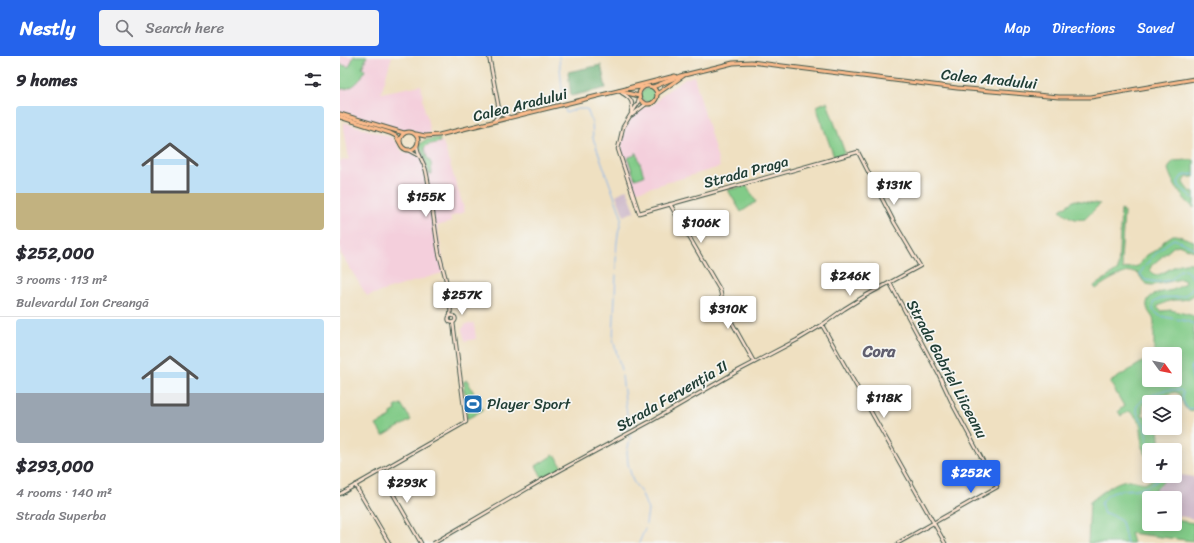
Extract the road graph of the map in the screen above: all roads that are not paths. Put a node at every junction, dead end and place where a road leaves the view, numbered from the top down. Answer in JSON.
{"nodes":[{"id":1,"x":489,"y":56,"type":"edge"},
{"id":2,"x":687,"y":74,"type":"junction"},
{"id":3,"x":1194,"y":79,"type":"edge"},
{"id":4,"x":653,"y":87,"type":"junction"},
{"id":5,"x":642,"y":88,"type":"junction"},
{"id":6,"x":619,"y":91,"type":"junction"},
{"id":7,"x":657,"y":94,"type":"junction"},
{"id":8,"x":639,"y":97,"type":"junction"},
{"id":9,"x":646,"y":104,"type":"junction"},
{"id":10,"x":499,"y":109,"type":"junction"},
{"id":11,"x":340,"y":116,"type":"edge"},
{"id":12,"x":630,"y":116,"type":"junction"},
{"id":13,"x":514,"y":117,"type":"junction"},
{"id":14,"x":490,"y":123,"type":"junction"},
{"id":15,"x":404,"y":133,"type":"junction"},
{"id":16,"x":416,"y":134,"type":"junction"},
{"id":17,"x":426,"y":136,"type":"junction"},
{"id":18,"x":400,"y":143,"type":"junction"},
{"id":19,"x":418,"y":144,"type":"junction"},
{"id":20,"x":409,"y":150,"type":"junction"},
{"id":21,"x":421,"y":156,"type":"junction"},
{"id":22,"x":670,"y":204,"type":"junction"},
{"id":23,"x":920,"y":266,"type":"joint"},
{"id":24,"x":890,"y":283,"type":"junction"},
{"id":25,"x":452,"y":316,"type":"junction"},
{"id":26,"x":452,"y":322,"type":"junction"},
{"id":27,"x":822,"y":325,"type":"junction"},
{"id":28,"x":754,"y":362,"type":"junction"},
{"id":29,"x":380,"y":471,"type":"junction"},
{"id":30,"x":355,"y":485,"type":"junction"},
{"id":31,"x":340,"y":494,"type":"edge"},
{"id":32,"x":933,"y":523,"type":"junction"},
{"id":33,"x":389,"y":543,"type":"edge"},
{"id":34,"x":421,"y":543,"type":"edge"},
{"id":35,"x":434,"y":543,"type":"edge"},
{"id":36,"x":898,"y":543,"type":"edge"},
{"id":37,"x":945,"y":543,"type":"edge"}],
"edges":[{"from":1,"to":10,"type":"street"},
{"from":2,"to":3,"type":"main road","name":"Calea Aradului"},
{"from":2,"to":4,"type":"main road","name":"Calea Aradului"},
{"from":2,"to":6,"type":"main road"},
{"from":2,"to":7,"type":"main road","name":"Calea Aradului"},
{"from":4,"to":5,"type":"main road"},
{"from":4,"to":7,"type":"main road"},
{"from":5,"to":6,"type":"main road","name":"Calea Aradului"},
{"from":5,"to":8,"type":"main road"},
{"from":6,"to":8,"type":"main road","name":"Calea Aradului"},
{"from":6,"to":12,"type":"street"},
{"from":6,"to":13,"type":"main road","name":"Calea Aradului"},
{"from":7,"to":9,"type":"main road"},
{"from":8,"to":9,"type":"main road"},
{"from":8,"to":12,"type":"street"},
{"from":9,"to":12,"type":"street"},
{"from":10,"to":13,"type":"street"},
{"from":10,"to":14,"type":"street"},
{"from":11,"to":15,"type":"main road"},
{"from":11,"to":18,"type":"main road"},
{"from":12,"to":22,"type":"street","name":"Strada Praga"},
{"from":13,"to":14,"type":"main road","name":"Calea Aradului"},
{"from":14,"to":17,"type":"main road","name":"Calea Aradului"},
{"from":15,"to":16,"type":"main road"},
{"from":15,"to":18,"type":"main road"},
{"from":16,"to":17,"type":"main road","name":"Calea Aradului"},
{"from":16,"to":19,"type":"main road"},
{"from":17,"to":19,"type":"main road"},
{"from":18,"to":20,"type":"main road"},
{"from":19,"to":20,"type":"main road"},
{"from":19,"to":21,"type":"street"},
{"from":20,"to":21,"type":"street"},
{"from":21,"to":25,"type":"street"},
{"from":22,"to":23,"type":"street","name":"Strada Praga"},
{"from":22,"to":28,"type":"street"},
{"from":23,"to":24,"type":"street","name":"Strada Fervenția II"},
{"from":24,"to":27,"type":"street","name":"Strada Fervenția II"},
{"from":24,"to":32,"type":"street","name":"Strada Gabriel Liiceanu"},
{"from":25,"to":26,"type":"street"},
{"from":25,"to":26,"type":"street"},
{"from":26,"to":29,"type":"street"},
{"from":27,"to":28,"type":"street","name":"Strada Fervenția II"},
{"from":27,"to":32,"type":"street"},
{"from":28,"to":35,"type":"street","name":"Strada Fervenția II"},
{"from":29,"to":30,"type":"street"},
{"from":29,"to":34,"type":"street"},
{"from":30,"to":31,"type":"street"},
{"from":30,"to":33,"type":"street"},
{"from":32,"to":36,"type":"street"},
{"from":32,"to":37,"type":"street"}]}
